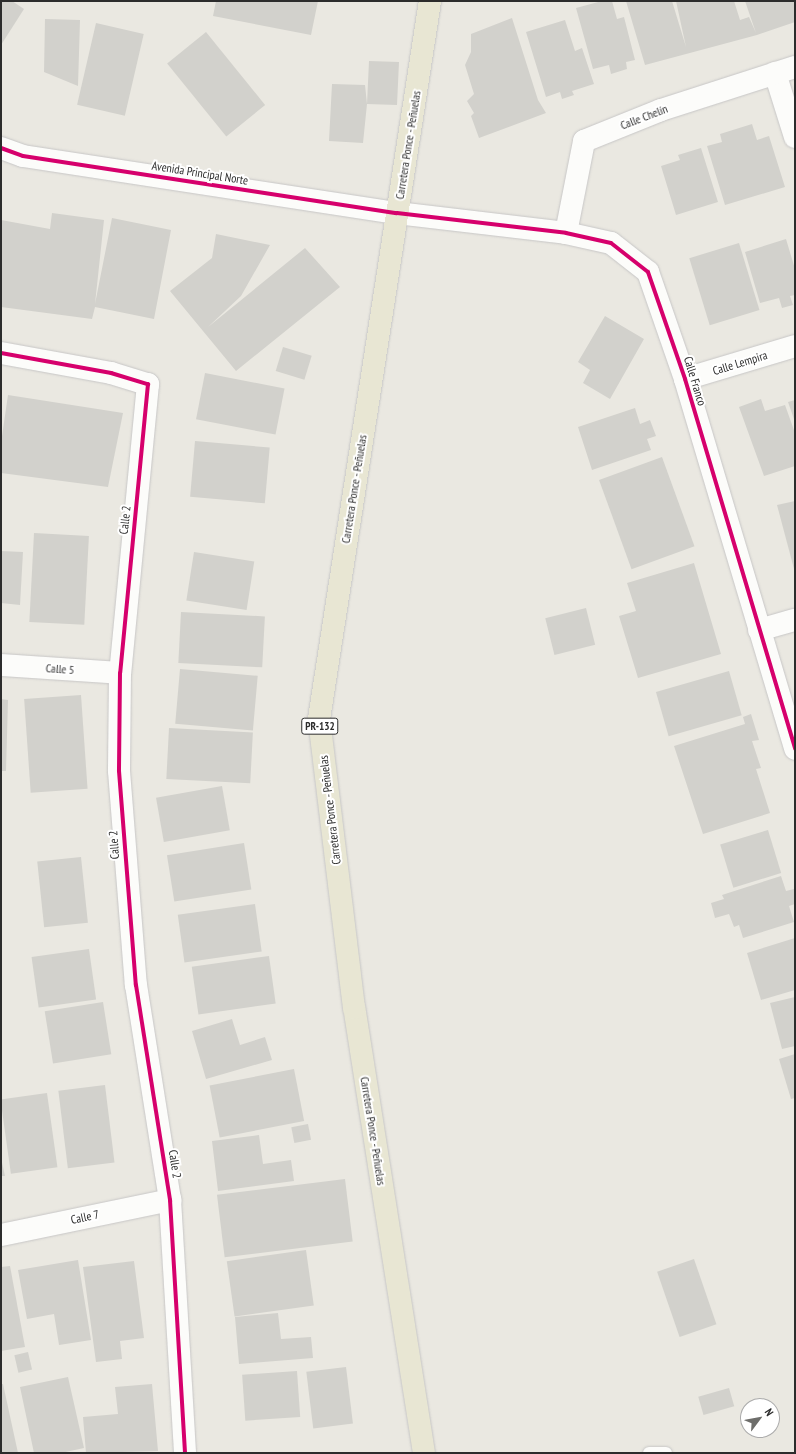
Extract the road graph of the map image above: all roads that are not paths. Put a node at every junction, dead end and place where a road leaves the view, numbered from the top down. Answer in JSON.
{"nodes":[{"id":1,"x":430,"y":1,"type":"edge"},
{"id":2,"x":785,"y":70,"type":"edge"},
{"id":3,"x":795,"y":137,"type":"edge"},
{"id":4,"x":1,"y":148,"type":"edge"},
{"id":5,"x":397,"y":213,"type":"junction"},
{"id":6,"x":566,"y":233,"type":"junction"},
{"id":7,"x":795,"y":346,"type":"edge"},
{"id":8,"x":1,"y":353,"type":"edge"},
{"id":9,"x":685,"y":379,"type":"junction"},
{"id":10,"x":795,"y":620,"type":"edge"},
{"id":11,"x":759,"y":630,"type":"junction"},
{"id":12,"x":1,"y":665,"type":"edge"},
{"id":13,"x":120,"y":673,"type":"junction"},
{"id":14,"x":795,"y":749,"type":"edge"},
{"id":15,"x":170,"y":1200,"type":"junction"},
{"id":16,"x":1,"y":1235,"type":"edge"},
{"id":17,"x":185,"y":1453,"type":"edge"},
{"id":18,"x":424,"y":1453,"type":"edge"},
{"id":19,"x":649,"y":1453,"type":"edge"},
{"id":20,"x":666,"y":1453,"type":"edge"}],
"edges":[{"from":1,"to":5,"type":"main road","name":"Carretera Ponce - Peñuelas","number":"PR-132"},
{"from":2,"to":3,"type":"street"},
{"from":2,"to":6,"type":"street","name":"Calle Chelín"},
{"from":4,"to":5,"type":"street","name":"Avenida Principal Norte"},
{"from":5,"to":6,"type":"street","name":"Calle Franco"},
{"from":5,"to":18,"type":"main road","name":"Carretera Ponce - Peñuelas","number":"PR-132"},
{"from":6,"to":9,"type":"street","name":"Calle Franco"},
{"from":7,"to":9,"type":"street","name":"Calle Lempira"},
{"from":8,"to":13,"type":"street","name":"Calle 2"},
{"from":9,"to":11,"type":"street","name":"Calle Franco"},
{"from":10,"to":11,"type":"street"},
{"from":11,"to":14,"type":"street","name":"Calle Franco"},
{"from":12,"to":13,"type":"street","name":"Calle 5"},
{"from":13,"to":15,"type":"street","name":"Calle 2"},
{"from":15,"to":16,"type":"street","name":"Calle 7"},
{"from":15,"to":17,"type":"street","name":"Calle 2"},
{"from":19,"to":20,"type":"lane"}]}
